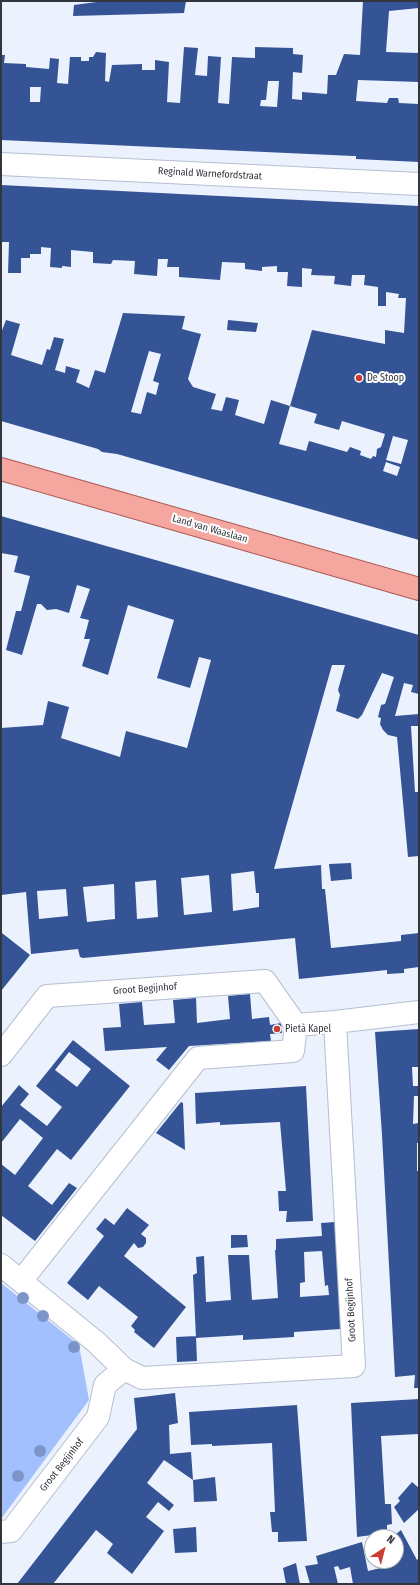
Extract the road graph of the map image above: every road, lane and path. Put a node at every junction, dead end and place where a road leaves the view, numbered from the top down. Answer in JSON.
{"nodes":[{"id":1,"x":1,"y":164,"type":"edge"},
{"id":2,"x":419,"y":184,"type":"edge"},
{"id":3,"x":1,"y":469,"type":"edge"},
{"id":4,"x":419,"y":589,"type":"edge"},
{"id":5,"x":419,"y":1012,"type":"edge"},
{"id":6,"x":335,"y":1022,"type":"junction"},
{"id":7,"x":296,"y":1025,"type":"junction"},
{"id":8,"x":1,"y":1055,"type":"edge"},
{"id":9,"x":1,"y":1265,"type":"edge"},
{"id":10,"x":21,"y":1281,"type":"junction"},
{"id":11,"x":124,"y":1369,"type":"junction"},
{"id":12,"x":1,"y":1532,"type":"edge"}],
"edges":[{"from":1,"to":2,"type":"street","name":"Reginald Warnefordstraat"},
{"from":3,"to":4,"type":"main road","name":"Land van Waaslaan"},
{"from":5,"to":6,"type":"street"},
{"from":6,"to":7,"type":"street"},
{"from":6,"to":11,"type":"street","name":"Groot Begijnhof"},
{"from":7,"to":8,"type":"street","name":"Groot Begijnhof"},
{"from":7,"to":10,"type":"street"},
{"from":9,"to":10,"type":"street","name":"Groot Begijnhof"},
{"from":10,"to":11,"type":"street","name":"Groot Begijnhof"},
{"from":11,"to":12,"type":"street","name":"Groot Begijnhof"}]}
